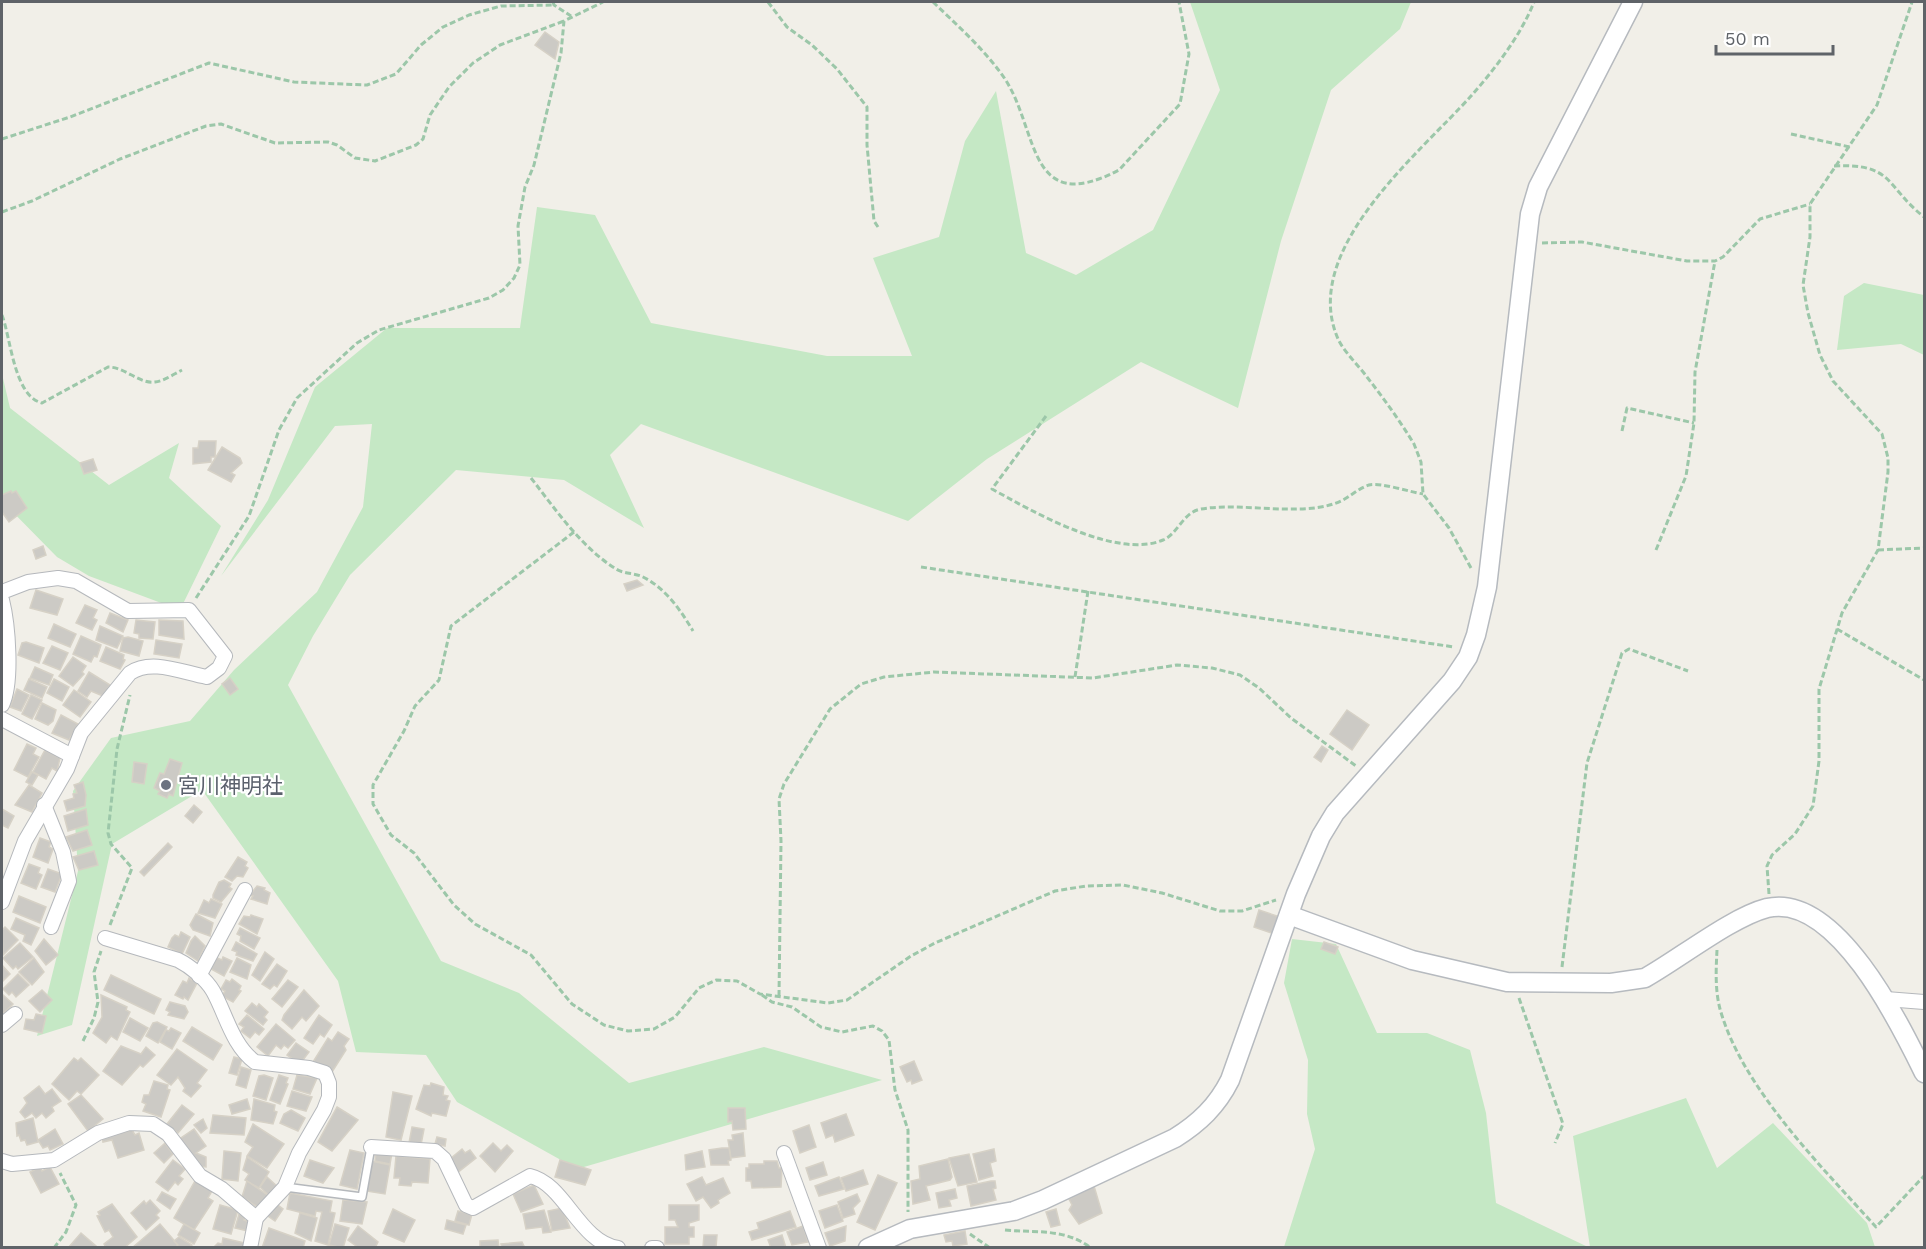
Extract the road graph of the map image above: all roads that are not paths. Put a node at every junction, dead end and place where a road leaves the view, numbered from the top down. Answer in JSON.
{"nodes":[{"id":1,"x":1634,"y":2,"type":"edge"},
{"id":2,"x":2,"y":592,"type":"edge"},
{"id":3,"x":2,"y":600,"type":"edge"},
{"id":4,"x":2,"y":705,"type":"edge"},
{"id":5,"x":2,"y":719,"type":"edge"},
{"id":6,"x":72,"y":756,"type":"junction"},
{"id":7,"x":44,"y":805,"type":"junction"},
{"id":8,"x":245,"y":890,"type":"dead end"},
{"id":9,"x":2,"y":902,"type":"edge"},
{"id":10,"x":1289,"y":915,"type":"junction"},
{"id":11,"x":51,"y":927,"type":"dead end"},
{"id":12,"x":105,"y":938,"type":"road end"},
{"id":13,"x":199,"y":976,"type":"junction"},
{"id":14,"x":1886,"y":999,"type":"junction"},
{"id":15,"x":1924,"y":1002,"type":"edge"},
{"id":16,"x":15,"y":1014,"type":"dead end"},
{"id":17,"x":2,"y":1025,"type":"edge"},
{"id":18,"x":1924,"y":1073,"type":"edge"},
{"id":19,"x":371,"y":1147,"type":"joint"},
{"id":20,"x":784,"y":1154,"type":"dead end"},
{"id":21,"x":2,"y":1161,"type":"edge"},
{"id":22,"x":285,"y":1187,"type":"junction"},
{"id":23,"x":256,"y":1218,"type":"junction"},
{"id":24,"x":250,"y":1248,"type":"edge"},
{"id":25,"x":618,"y":1248,"type":"edge"},
{"id":26,"x":652,"y":1248,"type":"edge"},
{"id":27,"x":657,"y":1248,"type":"edge"},
{"id":28,"x":819,"y":1248,"type":"edge"},
{"id":29,"x":868,"y":1248,"type":"edge"}],
"edges":[{"from":1,"to":10,"type":"street"},
{"from":2,"to":6,"type":"street"},
{"from":3,"to":4,"type":"street"},
{"from":5,"to":6,"type":"street"},
{"from":6,"to":7,"type":"street"},
{"from":7,"to":9,"type":"street"},
{"from":7,"to":11,"type":"street"},
{"from":8,"to":13,"type":"street"},
{"from":10,"to":14,"type":"street"},
{"from":10,"to":29,"type":"street"},
{"from":12,"to":13,"type":"street"},
{"from":13,"to":22,"type":"street"},
{"from":14,"to":15,"type":"street"},
{"from":14,"to":18,"type":"street"},
{"from":16,"to":17,"type":"street"},
{"from":19,"to":22,"type":"lane"},
{"from":19,"to":25,"type":"street"},
{"from":20,"to":28,"type":"street"},
{"from":21,"to":23,"type":"street"},
{"from":22,"to":23,"type":"street"},
{"from":23,"to":24,"type":"street"},
{"from":26,"to":27,"type":"street"}]}
